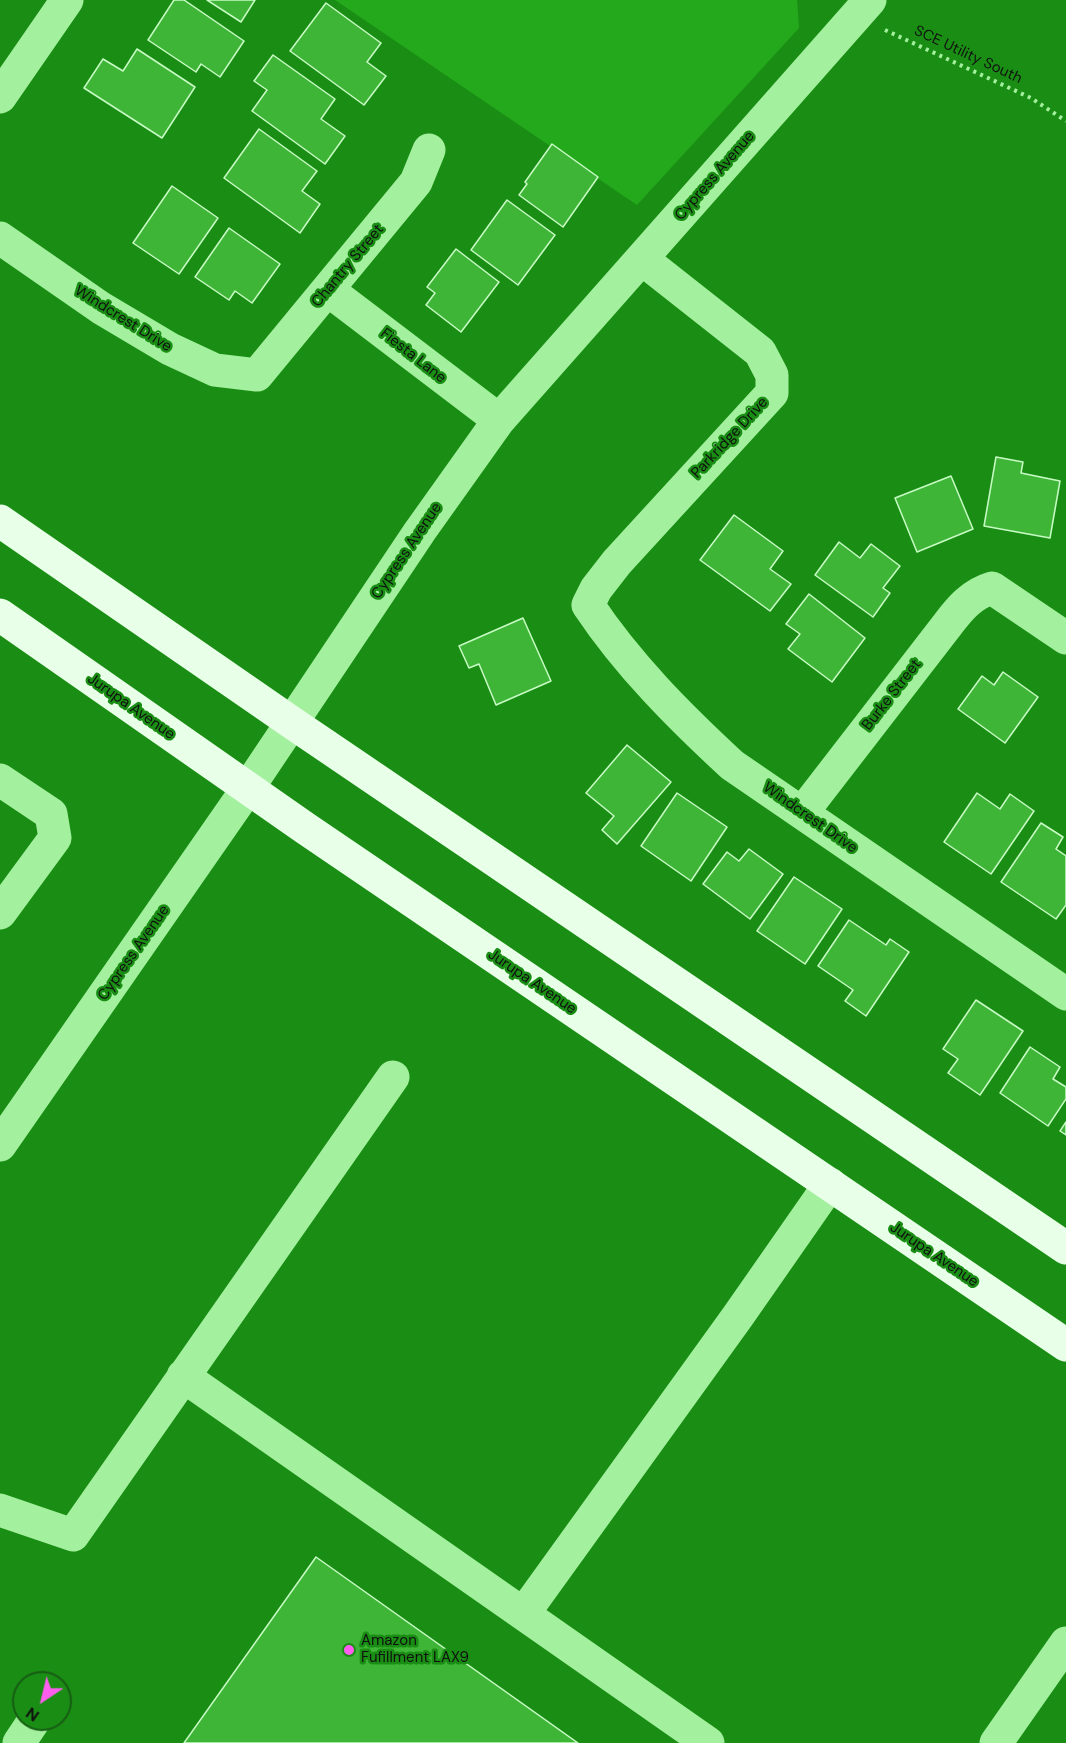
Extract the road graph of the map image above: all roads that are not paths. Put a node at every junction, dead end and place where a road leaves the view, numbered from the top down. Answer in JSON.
{"nodes":[{"id":1,"x":68,"y":0,"type":"edge"},
{"id":2,"x":864,"y":6,"type":"edge"},
{"id":3,"x":0,"y":97,"type":"edge"},
{"id":4,"x":429,"y":150,"type":"dead end"},
{"id":5,"x":0,"y":238,"type":"edge"},
{"id":6,"x":642,"y":259,"type":"junction"},
{"id":7,"x":328,"y":290,"type":"junction"},
{"id":8,"x":257,"y":375,"type":"joint"},
{"id":9,"x":499,"y":420,"type":"junction"},
{"id":10,"x":0,"y":521,"type":"edge"},
{"id":11,"x":588,"y":606,"type":"joint"},
{"id":12,"x":0,"y":615,"type":"edge"},
{"id":13,"x":1066,"y":638,"type":"edge"},
{"id":14,"x":291,"y":722,"type":"junction"},
{"id":15,"x":0,"y":780,"type":"edge"},
{"id":16,"x":248,"y":788,"type":"junction"},
{"id":17,"x":802,"y":813,"type":"junction"},
{"id":18,"x":0,"y":913,"type":"edge"},
{"id":19,"x":1066,"y":994,"type":"edge"},
{"id":20,"x":393,"y":1077,"type":"dead end"},
{"id":21,"x":0,"y":1145,"type":"edge"},
{"id":22,"x":830,"y":1184,"type":"junction"},
{"id":23,"x":1066,"y":1248,"type":"edge"},
{"id":24,"x":1066,"y":1345,"type":"edge"},
{"id":25,"x":183,"y":1376,"type":"junction"},
{"id":26,"x":0,"y":1510,"type":"edge"},
{"id":27,"x":524,"y":1613,"type":"junction"},
{"id":28,"x":1066,"y":1643,"type":"edge"},
{"id":29,"x":708,"y":1743,"type":"edge"},
{"id":30,"x":996,"y":1743,"type":"edge"}],
"edges":[{"from":1,"to":3,"type":"street"},
{"from":2,"to":6,"type":"street","name":"Cypress Avenue"},
{"from":4,"to":7,"type":"street","name":"Chantry Street"},
{"from":5,"to":8,"type":"street","name":"Windcrest Drive"},
{"from":6,"to":9,"type":"street","name":"Cypress Avenue"},
{"from":6,"to":11,"type":"street","name":"Parkridge Drive"},
{"from":7,"to":8,"type":"street","name":"Chantry Street"},
{"from":7,"to":9,"type":"street","name":"Fiesta Lane"},
{"from":9,"to":14,"type":"street","name":"Cypress Avenue"},
{"from":10,"to":14,"type":"main road"},
{"from":11,"to":17,"type":"street","name":"Windcrest Drive"},
{"from":12,"to":16,"type":"main road","name":"Jurupa Avenue"},
{"from":13,"to":17,"type":"street","name":"Burke Street"},
{"from":14,"to":16,"type":"street","name":"Cypress Avenue"},
{"from":14,"to":23,"type":"main road"},
{"from":15,"to":18,"type":"street"},
{"from":16,"to":21,"type":"street","name":"Cypress Avenue"},
{"from":16,"to":22,"type":"main road","name":"Jurupa Avenue"},
{"from":17,"to":19,"type":"street","name":"Windcrest Drive"},
{"from":20,"to":25,"type":"street"},
{"from":22,"to":24,"type":"main road","name":"Jurupa Avenue"},
{"from":22,"to":27,"type":"street"},
{"from":25,"to":26,"type":"street"},
{"from":25,"to":27,"type":"street"},
{"from":27,"to":29,"type":"street"},
{"from":28,"to":30,"type":"street"}]}
